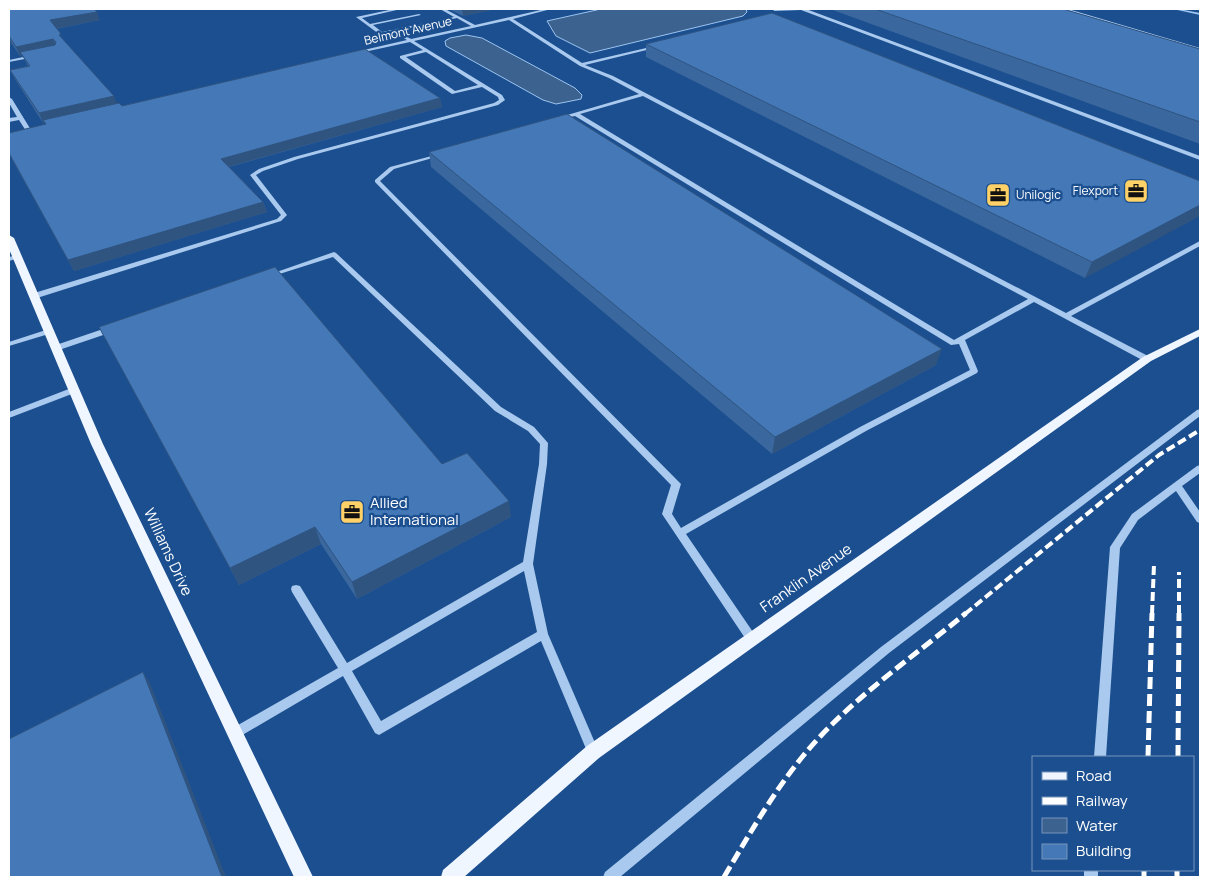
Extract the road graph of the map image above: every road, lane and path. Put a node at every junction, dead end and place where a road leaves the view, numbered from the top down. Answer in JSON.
{"nodes":[{"id":1,"x":399,"y":9,"type":"edge"},
{"id":2,"x":442,"y":9,"type":"edge"},
{"id":3,"x":549,"y":9,"type":"edge"},
{"id":4,"x":774,"y":9,"type":"edge"},
{"id":5,"x":803,"y":9,"type":"edge"},
{"id":6,"x":1064,"y":9,"type":"edge"},
{"id":7,"x":419,"y":15,"type":"dead end"},
{"id":8,"x":775,"y":16,"type":"edge"},
{"id":9,"x":458,"y":17,"type":"junction"},
{"id":10,"x":509,"y":18,"type":"junction"},
{"id":11,"x":369,"y":25,"type":"junction"},
{"id":12,"x":474,"y":26,"type":"junction"},
{"id":13,"x":393,"y":30,"type":"junction"},
{"id":14,"x":409,"y":41,"type":"junction"},
{"id":15,"x":659,"y":45,"type":"edge"},
{"id":16,"x":1200,"y":49,"type":"edge"},
{"id":17,"x":426,"y":51,"type":"junction"},
{"id":18,"x":38,"y":55,"type":"edge"},
{"id":19,"x":352,"y":55,"type":"edge"},
{"id":20,"x":9,"y":61,"type":"edge"},
{"id":21,"x":582,"y":64,"type":"junction"},
{"id":22,"x":483,"y":86,"type":"junction"},
{"id":23,"x":643,"y":94,"type":"junction"},
{"id":24,"x":9,"y":99,"type":"edge"},
{"id":25,"x":576,"y":114,"type":"junction"},
{"id":26,"x":20,"y":118,"type":"junction"},
{"id":27,"x":9,"y":120,"type":"edge"},
{"id":28,"x":548,"y":122,"type":"edge"},
{"id":29,"x":38,"y":128,"type":"edge"},
{"id":30,"x":28,"y":130,"type":"junction"},
{"id":31,"x":18,"y":132,"type":"edge"},
{"id":32,"x":447,"y":152,"type":"edge"},
{"id":33,"x":1200,"y":158,"type":"edge"},
{"id":34,"x":9,"y":238,"type":"edge"},
{"id":35,"x":1200,"y":242,"type":"edge"},
{"id":36,"x":1190,"y":248,"type":"junction"},
{"id":37,"x":1200,"y":253,"type":"edge"},
{"id":38,"x":13,"y":258,"type":"edge"},
{"id":39,"x":260,"y":279,"type":"edge"},
{"id":40,"x":34,"y":296,"type":"junction"},
{"id":41,"x":1034,"y":300,"type":"junction"},
{"id":42,"x":1066,"y":316,"type":"junction"},
{"id":43,"x":121,"y":326,"type":"edge"},
{"id":44,"x":49,"y":331,"type":"junction"},
{"id":45,"x":1200,"y":332,"type":"edge"},
{"id":46,"x":961,"y":340,"type":"junction"},
{"id":47,"x":9,"y":344,"type":"edge"},
{"id":48,"x":56,"y":348,"type":"junction"},
{"id":49,"x":1147,"y":359,"type":"junction"},
{"id":50,"x":74,"y":390,"type":"junction"},
{"id":51,"x":1200,"y":412,"type":"edge"},
{"id":52,"x":9,"y":415,"type":"edge"},
{"id":53,"x":1200,"y":468,"type":"edge"},
{"id":54,"x":1177,"y":486,"type":"junction"},
{"id":55,"x":1200,"y":519,"type":"edge"},
{"id":56,"x":680,"y":533,"type":"junction"},
{"id":57,"x":528,"y":564,"type":"junction"},
{"id":58,"x":296,"y":589,"type":"dead end"},
{"id":59,"x":543,"y":634,"type":"junction"},
{"id":60,"x":751,"y":638,"type":"junction"},
{"id":61,"x":345,"y":669,"type":"junction"},
{"id":62,"x":235,"y":733,"type":"junction"},
{"id":63,"x":593,"y":752,"type":"junction"},
{"id":64,"x":1100,"y":756,"type":"edge"},
{"id":65,"x":304,"y":877,"type":"edge"},
{"id":66,"x":450,"y":877,"type":"edge"},
{"id":67,"x":610,"y":877,"type":"edge"}],
"edges":[{"from":1,"to":11,"type":"street"},
{"from":2,"to":9,"type":"street"},
{"from":3,"to":10,"type":"street","name":"Belmont Avenue"},
{"from":4,"to":5,"type":"street"},
{"from":4,"to":8,"type":"street"},
{"from":5,"to":33,"type":"street"},
{"from":6,"to":16,"type":"street"},
{"from":7,"to":11,"type":"street"},
{"from":9,"to":12,"type":"street"},
{"from":9,"to":13,"type":"lane"},
{"from":10,"to":12,"type":"street","name":"Belmont Avenue"},
{"from":10,"to":21,"type":"lane"},
{"from":11,"to":13,"type":"street"},
{"from":12,"to":14,"type":"street","name":"Belmont Avenue"},
{"from":13,"to":14,"type":"street"},
{"from":14,"to":17,"type":"lane"},
{"from":14,"to":19,"type":"street","name":"Belmont Avenue"},
{"from":15,"to":21,"type":"street"},
{"from":17,"to":22,"type":"lane"},
{"from":17,"to":22,"type":"street"},
{"from":18,"to":20,"type":"street"},
{"from":21,"to":23,"type":"lane"},
{"from":22,"to":40,"type":"lane"},
{"from":23,"to":25,"type":"street"},
{"from":23,"to":41,"type":"lane"},
{"from":24,"to":26,"type":"street"},
{"from":25,"to":28,"type":"street"},
{"from":25,"to":46,"type":"street"},
{"from":26,"to":27,"type":"street"},
{"from":26,"to":30,"type":"street"},
{"from":29,"to":30,"type":"street"},
{"from":30,"to":31,"type":"street"},
{"from":32,"to":56,"type":"street"},
{"from":34,"to":38,"type":"main road","name":"Williams Drive"},
{"from":35,"to":36,"type":"street"},
{"from":36,"to":37,"type":"street"},
{"from":36,"to":42,"type":"street"},
{"from":38,"to":40,"type":"main road","name":"Williams Drive"},
{"from":39,"to":57,"type":"street"},
{"from":40,"to":44,"type":"main road","name":"Williams Drive"},
{"from":41,"to":42,"type":"lane"},
{"from":41,"to":46,"type":"street"},
{"from":42,"to":49,"type":"lane"},
{"from":43,"to":48,"type":"street"},
{"from":44,"to":47,"type":"street"},
{"from":44,"to":48,"type":"main road","name":"Williams Drive"},
{"from":45,"to":49,"type":"main road","name":"Franklin Avenue"},
{"from":46,"to":56,"type":"street"},
{"from":48,"to":50,"type":"main road","name":"Williams Drive"},
{"from":49,"to":60,"type":"main road","name":"Franklin Avenue"},
{"from":50,"to":52,"type":"street"},
{"from":50,"to":62,"type":"main road","name":"Williams Drive"},
{"from":51,"to":67,"type":"street"},
{"from":53,"to":54,"type":"lane"},
{"from":54,"to":55,"type":"street"},
{"from":54,"to":64,"type":"lane"},
{"from":56,"to":60,"type":"street"},
{"from":57,"to":59,"type":"street"},
{"from":57,"to":61,"type":"street"},
{"from":58,"to":61,"type":"street"},
{"from":59,"to":61,"type":"street"},
{"from":59,"to":63,"type":"street"},
{"from":60,"to":63,"type":"main road","name":"Franklin Avenue"},
{"from":61,"to":62,"type":"street"},
{"from":62,"to":65,"type":"main road","name":"Williams Drive"},
{"from":63,"to":66,"type":"main road","name":"Franklin Avenue"}]}
